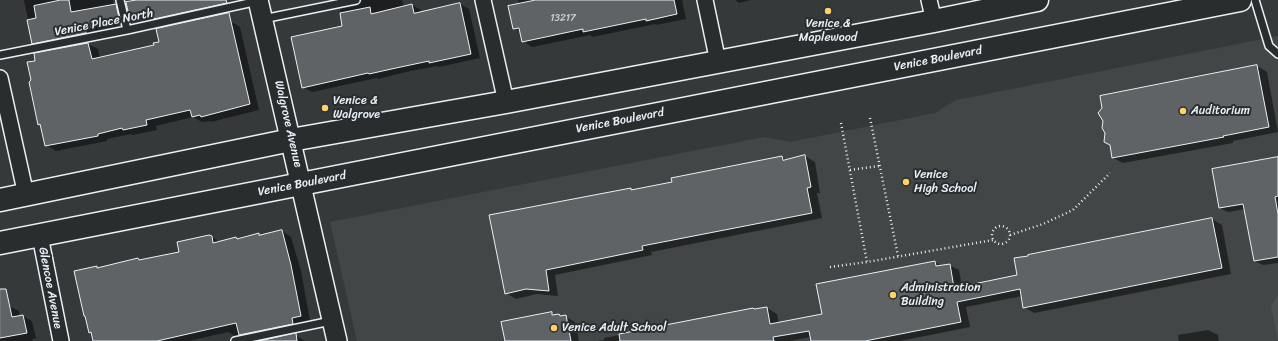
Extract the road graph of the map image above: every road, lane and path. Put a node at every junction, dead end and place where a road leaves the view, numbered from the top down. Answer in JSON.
{"nodes":[{"id":1,"x":120,"y":0,"type":"edge"},
{"id":2,"x":356,"y":0,"type":"edge"},
{"id":3,"x":483,"y":0,"type":"edge"},
{"id":4,"x":705,"y":0,"type":"edge"},
{"id":5,"x":929,"y":0,"type":"edge"},
{"id":6,"x":1037,"y":0,"type":"edge"},
{"id":7,"x":1240,"y":0,"type":"edge"},
{"id":8,"x":1255,"y":0,"type":"edge"},
{"id":9,"x":260,"y":7,"type":"edge"},
{"id":10,"x":934,"y":22,"type":"junction"},
{"id":11,"x":127,"y":30,"type":"junction"},
{"id":12,"x":1278,"y":54,"type":"edge"},
{"id":13,"x":0,"y":55,"type":"edge"},
{"id":14,"x":718,"y":62,"type":"junction"},
{"id":15,"x":0,"y":78,"type":"edge"},
{"id":16,"x":506,"y":102,"type":"junction"},
{"id":17,"x":870,"y":118,"type":"dead end"},
{"id":18,"x":841,"y":123,"type":"dead end"},
{"id":19,"x":291,"y":140,"type":"junction"},
{"id":20,"x":879,"y":166,"type":"junction"},
{"id":21,"x":850,"y":170,"type":"junction"},
{"id":22,"x":1110,"y":174,"type":"dead end"},
{"id":23,"x":302,"y":184,"type":"junction"},
{"id":24,"x":26,"y":195,"type":"junction"},
{"id":25,"x":0,"y":200,"type":"edge"},
{"id":26,"x":1010,"y":234,"type":"junction"},
{"id":27,"x":40,"y":236,"type":"junction"},
{"id":28,"x":993,"y":240,"type":"junction"},
{"id":29,"x":0,"y":243,"type":"edge"},
{"id":30,"x":898,"y":256,"type":"junction"},
{"id":31,"x":867,"y":262,"type":"junction"},
{"id":32,"x":830,"y":267,"type":"dead end"},
{"id":33,"x":333,"y":321,"type":"junction"},
{"id":34,"x":61,"y":341,"type":"edge"},
{"id":35,"x":235,"y":341,"type":"edge"},
{"id":36,"x":337,"y":341,"type":"edge"}],
"edges":[{"from":1,"to":11,"type":"lane"},
{"from":2,"to":9,"type":"lane","name":"Venice Place North"},
{"from":3,"to":16,"type":"street"},
{"from":4,"to":14,"type":"street"},
{"from":5,"to":10,"type":"street"},
{"from":6,"to":10,"type":"main road"},
{"from":7,"to":23,"type":"main road","name":"Venice Boulevard"},
{"from":8,"to":12,"type":"lane"},
{"from":9,"to":11,"type":"lane","name":"Venice Place North"},
{"from":9,"to":19,"type":"street","name":"Walgrove Avenue"},
{"from":10,"to":14,"type":"main road"},
{"from":11,"to":13,"type":"lane","name":"Venice Place North"},
{"from":14,"to":16,"type":"main road"},
{"from":15,"to":24,"type":"street"},
{"from":16,"to":19,"type":"main road"},
{"from":17,"to":20,"type":"path"},
{"from":18,"to":21,"type":"path"},
{"from":19,"to":23,"type":"street","name":"Walgrove Avenue"},
{"from":19,"to":24,"type":"main road"},
{"from":20,"to":21,"type":"path"},
{"from":20,"to":30,"type":"path"},
{"from":21,"to":31,"type":"path"},
{"from":22,"to":26,"type":"path"},
{"from":23,"to":27,"type":"main road","name":"Venice Boulevard"},
{"from":23,"to":33,"type":"street","name":"Walgrove Avenue"},
{"from":24,"to":25,"type":"main road"},
{"from":26,"to":28,"type":"path"},
{"from":26,"to":28,"type":"path"},
{"from":27,"to":29,"type":"main road","name":"Venice Boulevard"},
{"from":27,"to":34,"type":"street","name":"Glencoe Avenue"},
{"from":28,"to":30,"type":"path"},
{"from":30,"to":31,"type":"path"},
{"from":31,"to":32,"type":"path"},
{"from":33,"to":35,"type":"lane"},
{"from":33,"to":36,"type":"street","name":"Walgrove Avenue"}]}
